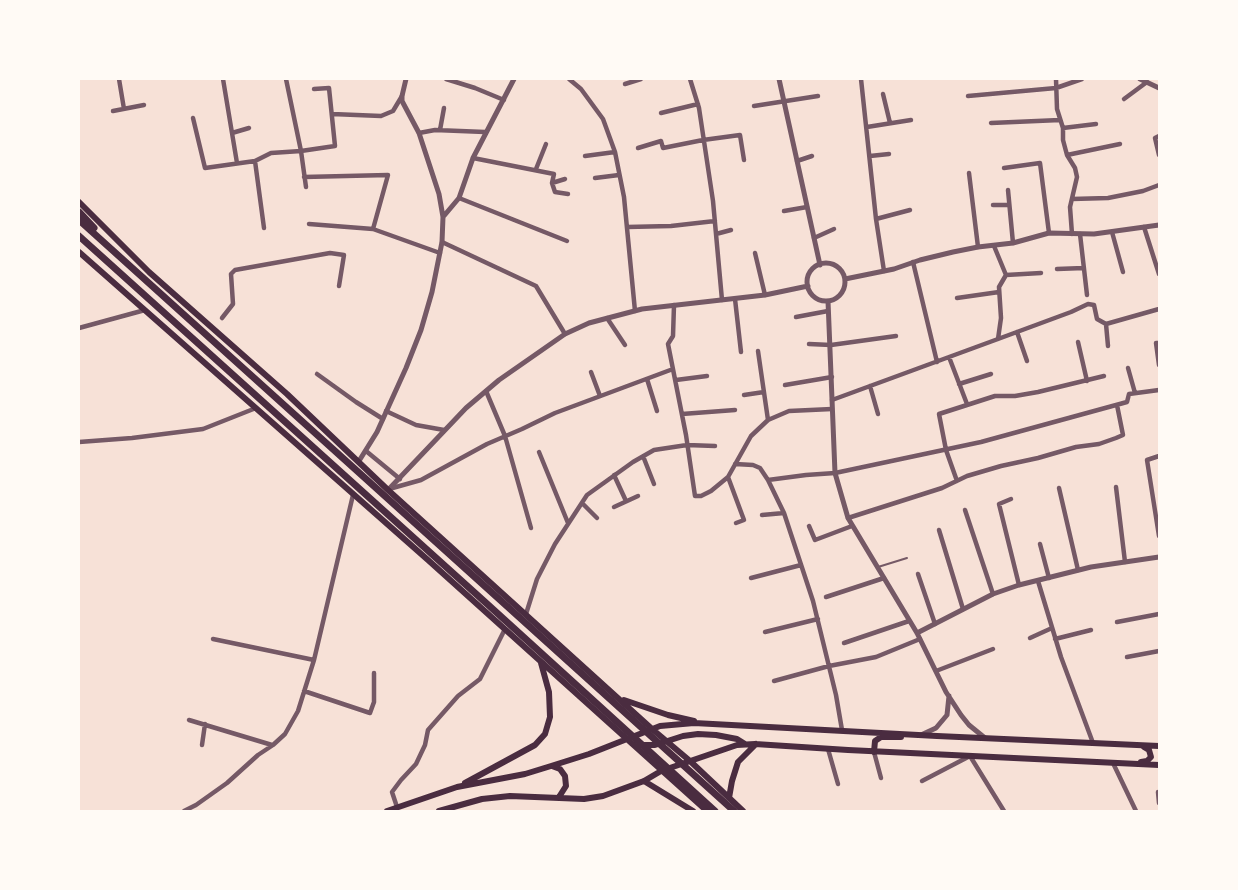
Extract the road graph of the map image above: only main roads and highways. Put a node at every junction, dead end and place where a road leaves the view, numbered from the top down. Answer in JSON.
{"nodes":[{"id":1,"x":79,"y":202,"type":"edge"},
{"id":2,"x":79,"y":212,"type":"edge"},
{"id":3,"x":79,"y":220,"type":"edge"},
{"id":4,"x":79,"y":236,"type":"edge"},
{"id":5,"x":79,"y":252,"type":"edge"},
{"id":6,"x":133,"y":269,"type":"junction"},
{"id":7,"x":247,"y":359,"type":"junction"},
{"id":8,"x":227,"y":381,"type":"junction"},
{"id":9,"x":540,"y":662,"type":"junction"},
{"id":10,"x":618,"y":698,"type":"junction"},
{"id":11,"x":706,"y":723,"type":"junction"},
{"id":12,"x":652,"y":729,"type":"junction"},
{"id":13,"x":921,"y":735,"type":"junction"},
{"id":14,"x":625,"y":740,"type":"junction"},
{"id":15,"x":667,"y":741,"type":"junction"},
{"id":16,"x":756,"y":744,"type":"junction"},
{"id":17,"x":746,"y":745,"type":"junction"},
{"id":18,"x":1141,"y":745,"type":"junction"},
{"id":19,"x":1159,"y":746,"type":"edge"},
{"id":20,"x":874,"y":752,"type":"junction"},
{"id":21,"x":690,"y":761,"type":"junction"},
{"id":22,"x":1136,"y":764,"type":"junction"},
{"id":23,"x":1159,"y":765,"type":"edge"},
{"id":24,"x":551,"y":766,"type":"junction"},
{"id":25,"x":661,"y":771,"type":"junction"},
{"id":26,"x":644,"y":781,"type":"junction"},
{"id":27,"x":457,"y":787,"type":"junction"},
{"id":28,"x":559,"y":797,"type":"junction"},
{"id":29,"x":729,"y":798,"type":"junction"},
{"id":30,"x":387,"y":811,"type":"edge"},
{"id":31,"x":439,"y":811,"type":"edge"},
{"id":32,"x":693,"y":811,"type":"edge"},
{"id":33,"x":707,"y":811,"type":"edge"},
{"id":34,"x":715,"y":811,"type":"edge"},
{"id":35,"x":734,"y":811,"type":"edge"},
{"id":36,"x":743,"y":811,"type":"edge"}],
"edges":[{"from":1,"to":7,"type":"main road"},
{"from":2,"to":6,"type":"highway"},
{"from":3,"to":6,"type":"highway"},
{"from":4,"to":34,"type":"highway"},
{"from":5,"to":8,"type":"main road"},
{"from":6,"to":35,"type":"highway"},
{"from":7,"to":8,"type":"main road"},
{"from":7,"to":10,"type":"main road"},
{"from":8,"to":9,"type":"main road"},
{"from":9,"to":14,"type":"main road"},
{"from":9,"to":27,"type":"main road"},
{"from":10,"to":11,"type":"main road"},
{"from":10,"to":12,"type":"main road"},
{"from":11,"to":12,"type":"main road"},
{"from":11,"to":13,"type":"main road"},
{"from":12,"to":14,"type":"main road"},
{"from":12,"to":15,"type":"main road"},
{"from":13,"to":18,"type":"main road"},
{"from":13,"to":20,"type":"main road"},
{"from":14,"to":15,"type":"main road"},
{"from":14,"to":24,"type":"main road"},
{"from":14,"to":25,"type":"main road"},
{"from":15,"to":17,"type":"main road"},
{"from":15,"to":21,"type":"main road"},
{"from":16,"to":17,"type":"main road"},
{"from":16,"to":20,"type":"main road"},
{"from":16,"to":29,"type":"main road"},
{"from":17,"to":21,"type":"main road"},
{"from":18,"to":19,"type":"main road"},
{"from":18,"to":22,"type":"main road"},
{"from":20,"to":22,"type":"main road"},
{"from":21,"to":25,"type":"main road"},
{"from":21,"to":29,"type":"main road"},
{"from":22,"to":23,"type":"main road"},
{"from":24,"to":27,"type":"main road"},
{"from":24,"to":28,"type":"main road"},
{"from":25,"to":26,"type":"main road"},
{"from":25,"to":33,"type":"main road"},
{"from":26,"to":28,"type":"main road"},
{"from":26,"to":32,"type":"main road"},
{"from":27,"to":30,"type":"main road"},
{"from":28,"to":31,"type":"main road"},
{"from":29,"to":36,"type":"main road"}]}
